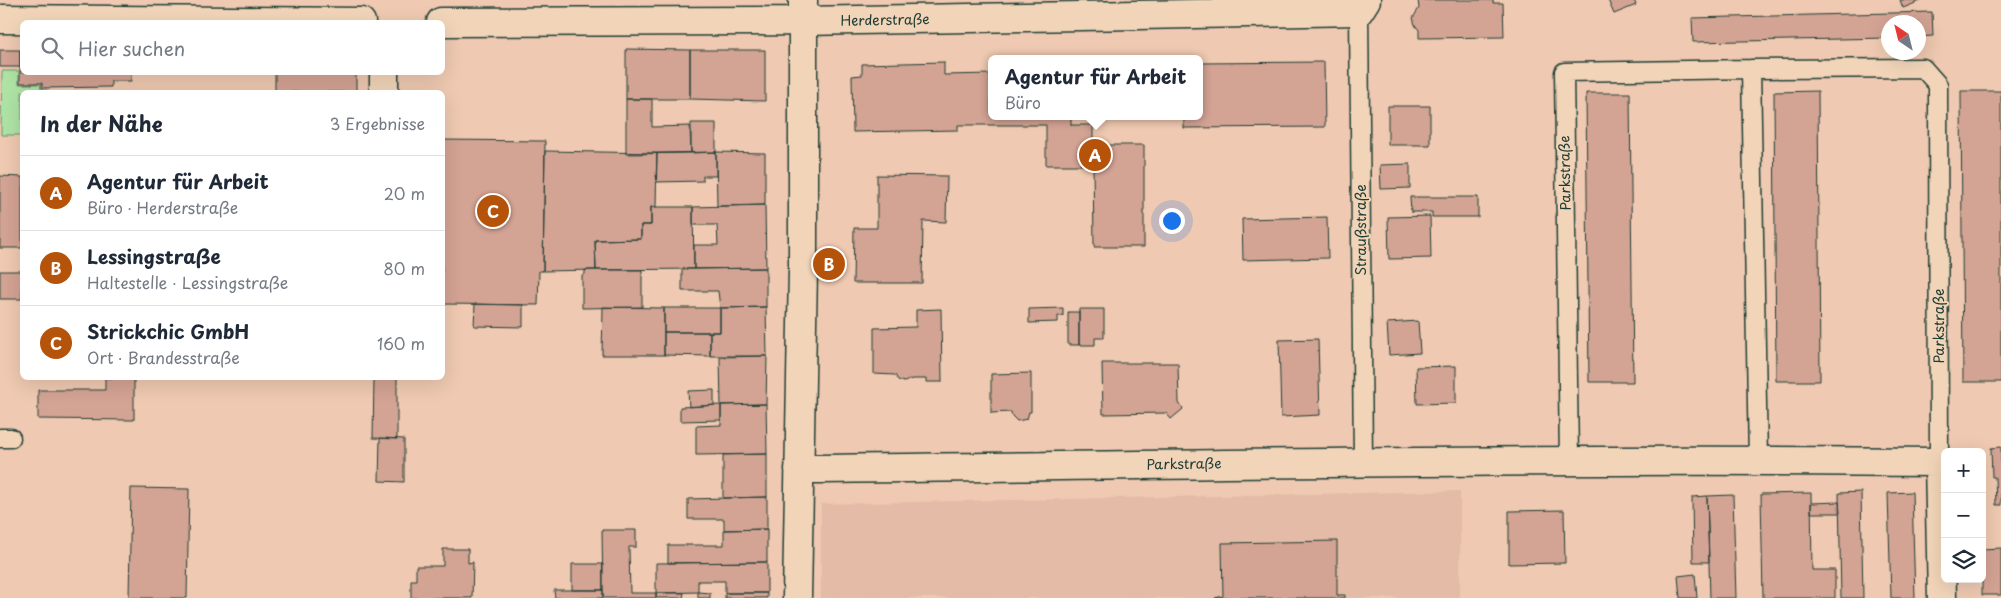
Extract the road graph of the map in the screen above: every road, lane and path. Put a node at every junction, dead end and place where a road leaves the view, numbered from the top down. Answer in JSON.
{"nodes":[{"id":1,"x":1363,"y":6,"type":"edge"},
{"id":2,"x":803,"y":11,"type":"edge"},
{"id":3,"x":0,"y":19,"type":"edge"},
{"id":4,"x":120,"y":20,"type":"edge"},
{"id":5,"x":445,"y":22,"type":"edge"},
{"id":6,"x":1751,"y":69,"type":"junction"},
{"id":7,"x":384,"y":75,"type":"edge"},
{"id":8,"x":384,"y":90,"type":"edge"},
{"id":9,"x":1758,"y":460,"type":"junction"},
{"id":10,"x":1569,"y":461,"type":"junction"},
{"id":11,"x":1363,"y":462,"type":"junction"},
{"id":12,"x":1940,"y":462,"type":"junction"},
{"id":13,"x":799,"y":469,"type":"junction"},
{"id":14,"x":797,"y":598,"type":"edge"},
{"id":15,"x":1942,"y":598,"type":"edge"}],
"edges":[{"from":1,"to":2,"type":"street","name":"Herderstraße"},
{"from":1,"to":11,"type":"lane","name":"Straußstraße"},
{"from":2,"to":5,"type":"street","name":"Herderstraße"},
{"from":2,"to":13,"type":"street"},
{"from":3,"to":4,"type":"street"},
{"from":6,"to":9,"type":"lane"},
{"from":6,"to":10,"type":"lane","name":"Parkstraße"},
{"from":6,"to":12,"type":"lane","name":"Parkstraße"},
{"from":7,"to":8,"type":"street"},
{"from":9,"to":10,"type":"street","name":"Parkstraße"},
{"from":9,"to":12,"type":"street","name":"Parkstraße"},
{"from":10,"to":11,"type":"street","name":"Parkstraße"},
{"from":11,"to":13,"type":"street","name":"Parkstraße"},
{"from":12,"to":15,"type":"street","name":"Parkstraße"},
{"from":13,"to":14,"type":"street"}]}
